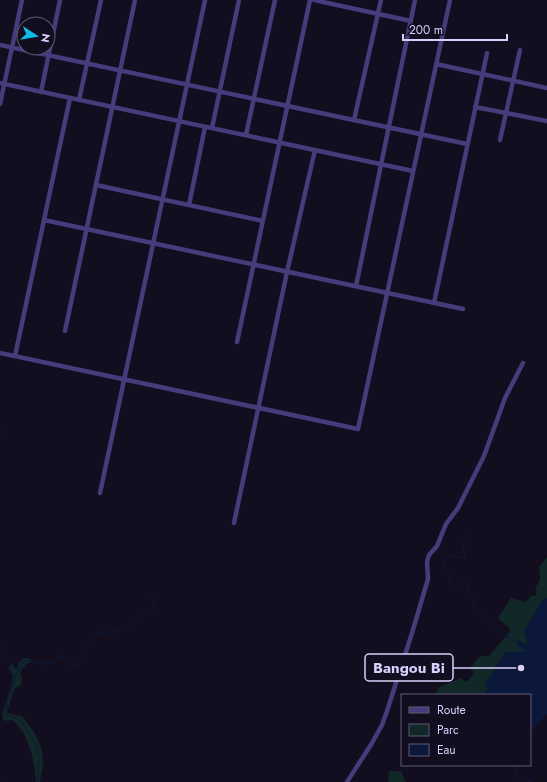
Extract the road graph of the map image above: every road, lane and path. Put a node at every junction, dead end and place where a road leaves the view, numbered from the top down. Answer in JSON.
{"nodes":[{"id":1,"x":22,"y":0,"type":"edge"},
{"id":2,"x":60,"y":0,"type":"edge"},
{"id":3,"x":101,"y":0,"type":"edge"},
{"id":4,"x":135,"y":0,"type":"edge"},
{"id":5,"x":205,"y":0,"type":"edge"},
{"id":6,"x":239,"y":0,"type":"edge"},
{"id":7,"x":275,"y":0,"type":"edge"},
{"id":8,"x":310,"y":0,"type":"edge"},
{"id":9,"x":314,"y":0,"type":"edge"},
{"id":10,"x":381,"y":0,"type":"edge"},
{"id":11,"x":415,"y":0,"type":"edge"},
{"id":12,"x":450,"y":0,"type":"edge"},
{"id":13,"x":378,"y":14,"type":"junction"},
{"id":14,"x":56,"y":18,"type":"edge"},
{"id":15,"x":411,"y":21,"type":"junction"},
{"id":16,"x":0,"y":45,"type":"edge"},
{"id":17,"x":12,"y":48,"type":"junction"},
{"id":18,"x":16,"y":49,"type":"edge"},
{"id":19,"x":520,"y":50,"type":"dead end"},
{"id":20,"x":487,"y":53,"type":"dead end"},
{"id":21,"x":48,"y":56,"type":"edge"},
{"id":22,"x":53,"y":56,"type":"edge"},
{"id":23,"x":87,"y":63,"type":"junction"},
{"id":24,"x":436,"y":64,"type":"junction"},
{"id":25,"x":120,"y":70,"type":"junction"},
{"id":26,"x":482,"y":75,"type":"junction"},
{"id":27,"x":513,"y":81,"type":"junction"},
{"id":28,"x":2,"y":84,"type":"edge"},
{"id":29,"x":187,"y":85,"type":"junction"},
{"id":30,"x":547,"y":88,"type":"edge"},
{"id":31,"x":41,"y":92,"type":"junction"},
{"id":32,"x":219,"y":92,"type":"junction"},
{"id":33,"x":70,"y":98,"type":"junction"},
{"id":34,"x":254,"y":99,"type":"junction"},
{"id":35,"x":79,"y":100,"type":"junction"},
{"id":36,"x":0,"y":104,"type":"edge"},
{"id":37,"x":287,"y":106,"type":"junction"},
{"id":38,"x":475,"y":106,"type":"junction"},
{"id":39,"x":112,"y":107,"type":"junction"},
{"id":40,"x":506,"y":113,"type":"junction"},
{"id":41,"x":354,"y":120,"type":"junction"},
{"id":42,"x":179,"y":121,"type":"junction"},
{"id":43,"x":547,"y":121,"type":"edge"},
{"id":44,"x":205,"y":127,"type":"junction"},
{"id":45,"x":388,"y":127,"type":"junction"},
{"id":46,"x":212,"y":128,"type":"junction"},
{"id":47,"x":421,"y":134,"type":"junction"},
{"id":48,"x":246,"y":136,"type":"junction"},
{"id":49,"x":500,"y":140,"type":"dead end"},
{"id":50,"x":279,"y":143,"type":"junction"},
{"id":51,"x":467,"y":144,"type":"junction"},
{"id":52,"x":315,"y":150,"type":"junction"},
{"id":53,"x":381,"y":164,"type":"junction"},
{"id":54,"x":413,"y":171,"type":"junction"},
{"id":55,"x":96,"y":186,"type":"junction"},
{"id":56,"x":162,"y":200,"type":"junction"},
{"id":57,"x":189,"y":205,"type":"junction"},
{"id":58,"x":44,"y":220,"type":"junction"},
{"id":59,"x":263,"y":221,"type":"junction"},
{"id":60,"x":86,"y":229,"type":"junction"},
{"id":61,"x":153,"y":243,"type":"junction"},
{"id":62,"x":254,"y":265,"type":"junction"},
{"id":63,"x":287,"y":272,"type":"junction"},
{"id":64,"x":356,"y":286,"type":"junction"},
{"id":65,"x":387,"y":293,"type":"junction"},
{"id":66,"x":434,"y":303,"type":"junction"},
{"id":67,"x":463,"y":309,"type":"dead end"},
{"id":68,"x":65,"y":332,"type":"dead end"},
{"id":69,"x":237,"y":342,"type":"dead end"},
{"id":70,"x":0,"y":353,"type":"edge"},
{"id":71,"x":15,"y":356,"type":"junction"},
{"id":72,"x":523,"y":363,"type":"dead end"},
{"id":73,"x":124,"y":380,"type":"junction"},
{"id":74,"x":258,"y":408,"type":"junction"},
{"id":75,"x":100,"y":493,"type":"dead end"},
{"id":76,"x":234,"y":522,"type":"dead end"},
{"id":77,"x":347,"y":782,"type":"edge"}],
"edges":[{"from":1,"to":17,"type":"street"},
{"from":2,"to":14,"type":"street"},
{"from":3,"to":23,"type":"street"},
{"from":4,"to":25,"type":"street"},
{"from":5,"to":29,"type":"street"},
{"from":6,"to":32,"type":"street"},
{"from":7,"to":34,"type":"street"},
{"from":8,"to":37,"type":"street"},
{"from":9,"to":13,"type":"street"},
{"from":10,"to":13,"type":"street"},
{"from":11,"to":15,"type":"street"},
{"from":12,"to":24,"type":"street"},
{"from":13,"to":15,"type":"street"},
{"from":13,"to":41,"type":"street"},
{"from":15,"to":45,"type":"street"},
{"from":16,"to":17,"type":"street"},
{"from":17,"to":18,"type":"street"},
{"from":17,"to":28,"type":"street"},
{"from":19,"to":27,"type":"street"},
{"from":20,"to":26,"type":"street"},
{"from":21,"to":31,"type":"street"},
{"from":22,"to":23,"type":"street"},
{"from":23,"to":25,"type":"street"},
{"from":23,"to":35,"type":"street"},
{"from":24,"to":26,"type":"street"},
{"from":24,"to":47,"type":"street"},
{"from":25,"to":29,"type":"street"},
{"from":25,"to":39,"type":"street"},
{"from":26,"to":27,"type":"street"},
{"from":26,"to":38,"type":"street"},
{"from":27,"to":30,"type":"street"},
{"from":27,"to":40,"type":"street"},
{"from":28,"to":31,"type":"street"},
{"from":28,"to":36,"type":"street"},
{"from":29,"to":32,"type":"street"},
{"from":29,"to":42,"type":"street"},
{"from":31,"to":33,"type":"street"},
{"from":32,"to":34,"type":"street"},
{"from":32,"to":46,"type":"street"},
{"from":33,"to":35,"type":"street"},
{"from":33,"to":58,"type":"street"},
{"from":34,"to":37,"type":"street"},
{"from":34,"to":48,"type":"street"},
{"from":35,"to":39,"type":"street"},
{"from":37,"to":41,"type":"street"},
{"from":37,"to":50,"type":"street"},
{"from":38,"to":40,"type":"street"},
{"from":38,"to":51,"type":"street"},
{"from":39,"to":42,"type":"street"},
{"from":39,"to":55,"type":"street"},
{"from":40,"to":43,"type":"street"},
{"from":40,"to":49,"type":"street"},
{"from":41,"to":45,"type":"street"},
{"from":42,"to":44,"type":"street"},
{"from":42,"to":56,"type":"street"},
{"from":44,"to":46,"type":"street"},
{"from":44,"to":57,"type":"street"},
{"from":45,"to":47,"type":"street"},
{"from":45,"to":53,"type":"street"},
{"from":46,"to":48,"type":"street"},
{"from":47,"to":51,"type":"street"},
{"from":47,"to":54,"type":"street"},
{"from":48,"to":50,"type":"street"},
{"from":50,"to":52,"type":"street"},
{"from":50,"to":59,"type":"street"},
{"from":51,"to":66,"type":"street"},
{"from":52,"to":53,"type":"street"},
{"from":52,"to":63,"type":"street"},
{"from":53,"to":54,"type":"street"},
{"from":53,"to":64,"type":"street"},
{"from":54,"to":65,"type":"street"},
{"from":55,"to":56,"type":"street"},
{"from":55,"to":60,"type":"street"},
{"from":56,"to":57,"type":"street"},
{"from":56,"to":61,"type":"street"},
{"from":57,"to":59,"type":"street"},
{"from":58,"to":60,"type":"street"},
{"from":58,"to":71,"type":"street"},
{"from":59,"to":62,"type":"street"},
{"from":60,"to":61,"type":"street"},
{"from":60,"to":68,"type":"street"},
{"from":61,"to":62,"type":"street"},
{"from":61,"to":73,"type":"street"},
{"from":62,"to":63,"type":"street"},
{"from":62,"to":69,"type":"street"},
{"from":63,"to":64,"type":"street"},
{"from":63,"to":74,"type":"street"},
{"from":64,"to":65,"type":"street"},
{"from":65,"to":66,"type":"street"},
{"from":65,"to":74,"type":"street"},
{"from":66,"to":67,"type":"street"},
{"from":70,"to":71,"type":"street"},
{"from":71,"to":73,"type":"street"},
{"from":72,"to":77,"type":"street"},
{"from":73,"to":74,"type":"street"},
{"from":73,"to":75,"type":"street"},
{"from":74,"to":76,"type":"street"}]}
